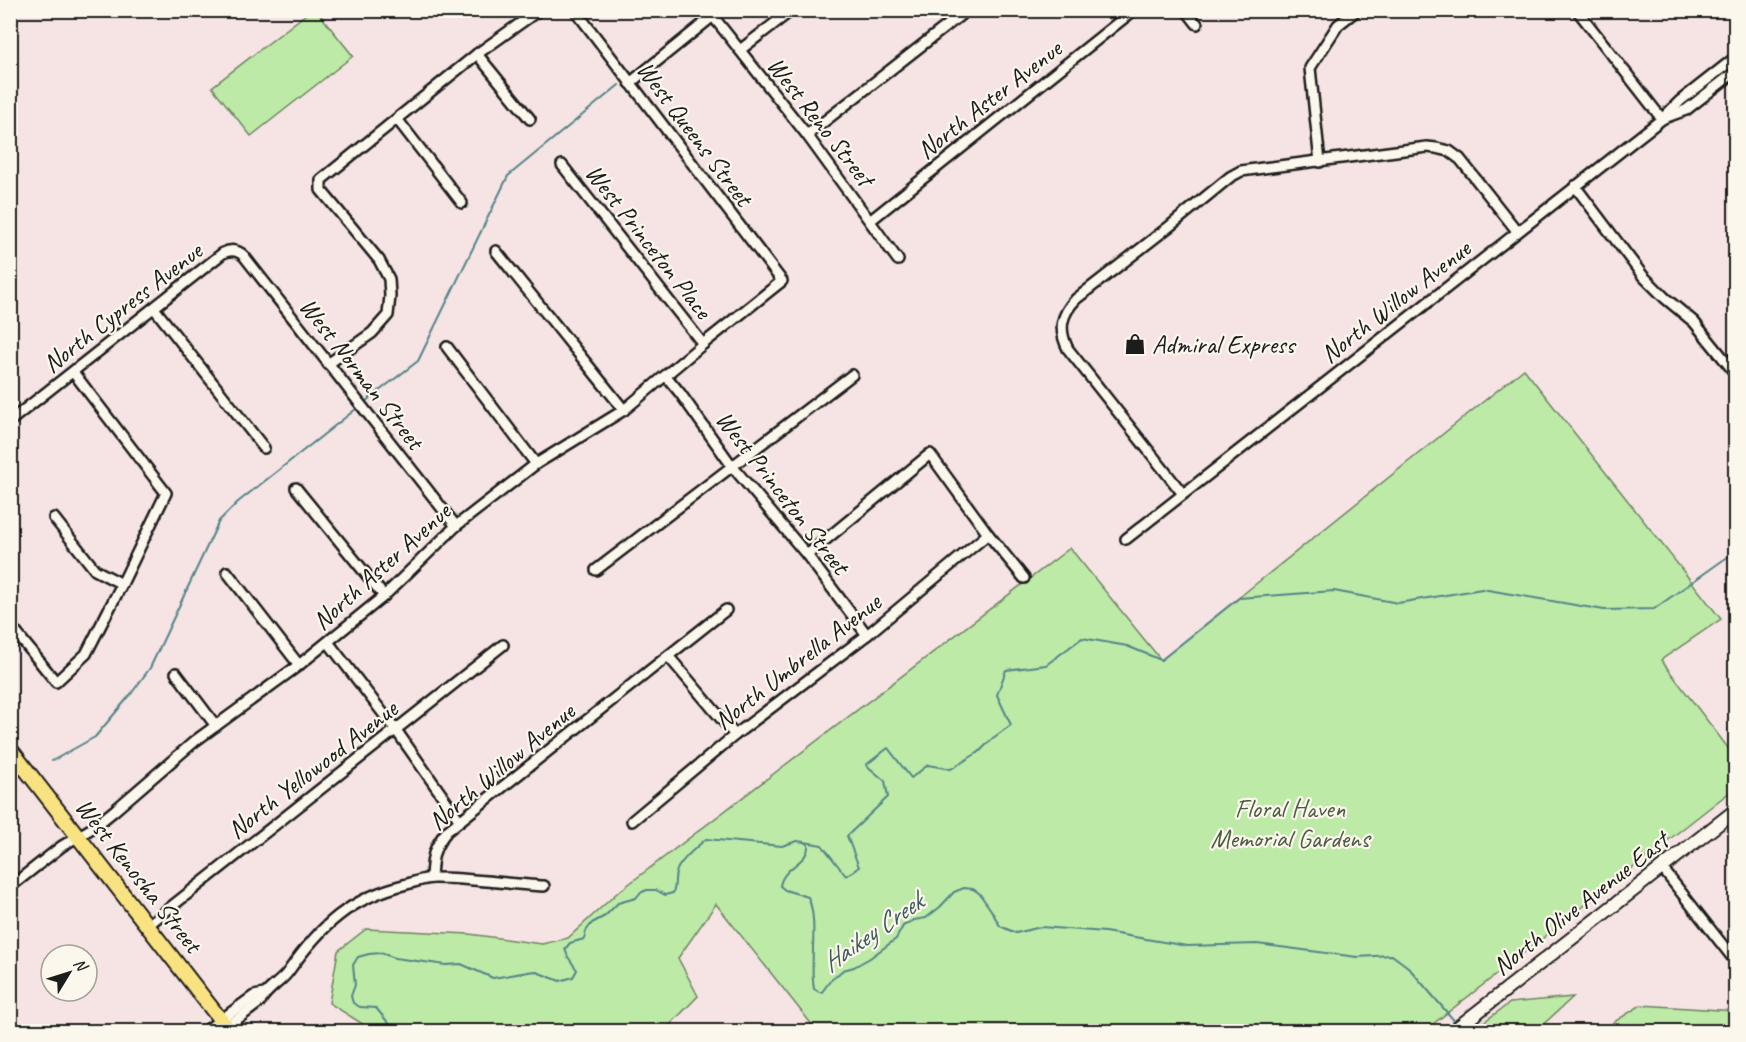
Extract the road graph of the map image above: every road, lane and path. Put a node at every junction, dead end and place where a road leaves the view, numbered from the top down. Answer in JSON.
{"nodes":[{"id":1,"x":539,"y":10,"type":"edge"},
{"id":2,"x":575,"y":10,"type":"edge"},
{"id":3,"x":792,"y":10,"type":"edge"},
{"id":4,"x":967,"y":10,"type":"edge"},
{"id":5,"x":1134,"y":10,"type":"edge"},
{"id":6,"x":1186,"y":10,"type":"edge"},
{"id":7,"x":1357,"y":10,"type":"edge"},
{"id":8,"x":1577,"y":10,"type":"edge"},
{"id":9,"x":710,"y":13,"type":"edge"},
{"id":10,"x":1197,"y":24,"type":"dead end"},
{"id":11,"x":740,"y":50,"type":"junction"},
{"id":12,"x":477,"y":54,"type":"junction"},
{"id":13,"x":1736,"y":57,"type":"edge"},
{"id":14,"x":1736,"y":71,"type":"edge"},
{"id":15,"x":630,"y":82,"type":"junction"},
{"id":16,"x":397,"y":119,"type":"junction"},
{"id":17,"x":530,"y":119,"type":"dead end"},
{"id":18,"x":1662,"y":119,"type":"junction"},
{"id":19,"x":807,"y":135,"type":"junction"},
{"id":20,"x":1320,"y":162,"type":"junction"},
{"id":21,"x":562,"y":165,"type":"dead end"},
{"id":22,"x":1575,"y":186,"type":"junction"},
{"id":23,"x":462,"y":203,"type":"dead end"},
{"id":24,"x":871,"y":220,"type":"junction"},
{"id":25,"x":1517,"y":231,"type":"junction"},
{"id":26,"x":232,"y":250,"type":"joint"},
{"id":27,"x":496,"y":251,"type":"dead end"},
{"id":28,"x":898,"y":260,"type":"dead end"},
{"id":29,"x":782,"y":281,"type":"joint"},
{"id":30,"x":154,"y":308,"type":"junction"},
{"id":31,"x":703,"y":344,"type":"junction"},
{"id":32,"x":447,"y":347,"type":"dead end"},
{"id":33,"x":328,"y":364,"type":"junction"},
{"id":34,"x":73,"y":372,"type":"junction"},
{"id":35,"x":1736,"y":374,"type":"edge"},
{"id":36,"x":852,"y":375,"type":"dead end"},
{"id":37,"x":666,"y":376,"type":"junction"},
{"id":38,"x":624,"y":410,"type":"junction"},
{"id":39,"x":10,"y":421,"type":"edge"},
{"id":40,"x":264,"y":448,"type":"dead end"},
{"id":41,"x":536,"y":464,"type":"junction"},
{"id":42,"x":732,"y":466,"type":"junction"},
{"id":43,"x":296,"y":488,"type":"dead end"},
{"id":44,"x":1183,"y":494,"type":"junction"},
{"id":45,"x":54,"y":518,"type":"dead end"},
{"id":46,"x":456,"y":526,"type":"junction"},
{"id":47,"x":987,"y":534,"type":"junction"},
{"id":48,"x":1126,"y":539,"type":"dead end"},
{"id":49,"x":807,"y":555,"type":"junction"},
{"id":50,"x":596,"y":570,"type":"dead end"},
{"id":51,"x":227,"y":572,"type":"dead end"},
{"id":52,"x":1024,"y":578,"type":"dead end"},
{"id":53,"x":122,"y":584,"type":"junction"},
{"id":54,"x":384,"y":596,"type":"junction"},
{"id":55,"x":726,"y":610,"type":"dead end"},
{"id":56,"x":10,"y":625,"type":"edge"},
{"id":57,"x":867,"y":635,"type":"junction"},
{"id":58,"x":328,"y":642,"type":"junction"},
{"id":59,"x":502,"y":645,"type":"dead end"},
{"id":60,"x":669,"y":657,"type":"junction"},
{"id":61,"x":299,"y":665,"type":"junction"},
{"id":62,"x":176,"y":673,"type":"dead end"},
{"id":63,"x":216,"y":726,"type":"junction"},
{"id":64,"x":396,"y":730,"type":"junction"},
{"id":65,"x":735,"y":735,"type":"junction"},
{"id":66,"x":10,"y":749,"type":"edge"},
{"id":67,"x":1736,"y":810,"type":"edge"},
{"id":68,"x":460,"y":821,"type":"junction"},
{"id":69,"x":632,"y":821,"type":"dead end"},
{"id":70,"x":79,"y":836,"type":"junction"},
{"id":71,"x":1662,"y":868,"type":"junction"},
{"id":72,"x":431,"y":878,"type":"junction"},
{"id":73,"x":544,"y":886,"type":"dead end"},
{"id":74,"x":10,"y":887,"type":"edge"},
{"id":75,"x":148,"y":925,"type":"junction"},
{"id":76,"x":1736,"y":962,"type":"edge"},
{"id":77,"x":225,"y":1027,"type":"edge"},
{"id":78,"x":1456,"y":1028,"type":"edge"},
{"id":79,"x":204,"y":1032,"type":"edge"}],
"edges":[{"from":1,"to":12,"type":"street"},
{"from":2,"to":15,"type":"street","name":"West Queens Street"},
{"from":3,"to":11,"type":"street"},
{"from":4,"to":19,"type":"street"},
{"from":5,"to":24,"type":"street","name":"North Aster Avenue"},
{"from":6,"to":10,"type":"street"},
{"from":7,"to":20,"type":"street"},
{"from":8,"to":18,"type":"street"},
{"from":9,"to":11,"type":"street","name":"West Reno Street"},
{"from":9,"to":15,"type":"street"},
{"from":11,"to":19,"type":"street","name":"West Reno Street"},
{"from":12,"to":16,"type":"street"},
{"from":12,"to":17,"type":"street"},
{"from":13,"to":18,"type":"street","name":"North Willow Avenue"},
{"from":14,"to":18,"type":"street","name":"North Willow Avenue"},
{"from":15,"to":29,"type":"street","name":"West Queens Street"},
{"from":16,"to":23,"type":"street"},
{"from":16,"to":33,"type":"street"},
{"from":18,"to":22,"type":"street","name":"North Willow Avenue"},
{"from":19,"to":24,"type":"street","name":"West Reno Street"},
{"from":20,"to":25,"type":"street"},
{"from":20,"to":44,"type":"street"},
{"from":21,"to":31,"type":"street","name":"West Princeton Place"},
{"from":22,"to":25,"type":"street","name":"North Willow Avenue"},
{"from":22,"to":35,"type":"street"},
{"from":24,"to":28,"type":"street","name":"West Reno Street"},
{"from":25,"to":44,"type":"street","name":"North Willow Avenue"},
{"from":26,"to":30,"type":"street","name":"North Cypress Avenue"},
{"from":26,"to":33,"type":"street","name":"West Norman Street"},
{"from":27,"to":38,"type":"street"},
{"from":29,"to":31,"type":"street","name":"North Aster Avenue"},
{"from":30,"to":34,"type":"street","name":"North Cypress Avenue"},
{"from":30,"to":40,"type":"street"},
{"from":31,"to":37,"type":"street","name":"North Aster Avenue"},
{"from":32,"to":41,"type":"street"},
{"from":33,"to":46,"type":"street","name":"West Norman Street"},
{"from":34,"to":39,"type":"street","name":"North Cypress Avenue"},
{"from":34,"to":53,"type":"street"},
{"from":36,"to":42,"type":"street"},
{"from":37,"to":38,"type":"street","name":"North Aster Avenue"},
{"from":37,"to":42,"type":"street","name":"West Princeton Street"},
{"from":38,"to":41,"type":"street","name":"North Aster Avenue"},
{"from":41,"to":46,"type":"street","name":"North Aster Avenue"},
{"from":42,"to":49,"type":"street","name":"West Princeton Street"},
{"from":42,"to":50,"type":"street"},
{"from":43,"to":54,"type":"street"},
{"from":44,"to":48,"type":"street","name":"North Willow Avenue"},
{"from":45,"to":53,"type":"street"},
{"from":46,"to":54,"type":"street","name":"North Aster Avenue"},
{"from":47,"to":49,"type":"street"},
{"from":47,"to":52,"type":"street"},
{"from":47,"to":57,"type":"street","name":"North Umbrella Avenue"},
{"from":49,"to":57,"type":"street","name":"West Princeton Street"},
{"from":51,"to":61,"type":"street"},
{"from":53,"to":56,"type":"street"},
{"from":54,"to":58,"type":"street","name":"North Aster Avenue"},
{"from":55,"to":60,"type":"street","name":"North Willow Avenue"},
{"from":57,"to":65,"type":"street","name":"North Umbrella Avenue"},
{"from":58,"to":61,"type":"street","name":"North Aster Avenue"},
{"from":58,"to":64,"type":"street"},
{"from":59,"to":64,"type":"street","name":"North Yellowood Avenue"},
{"from":60,"to":65,"type":"street"},
{"from":60,"to":68,"type":"street","name":"North Willow Avenue"},
{"from":61,"to":63,"type":"street","name":"North Aster Avenue"},
{"from":62,"to":63,"type":"street"},
{"from":63,"to":70,"type":"street","name":"North Aster Avenue"},
{"from":64,"to":68,"type":"street"},
{"from":64,"to":75,"type":"street","name":"North Yellowood Avenue"},
{"from":65,"to":69,"type":"street","name":"North Umbrella Avenue"},
{"from":66,"to":70,"type":"main road","name":"West Kenosha Street"},
{"from":67,"to":71,"type":"street","name":"North Olive Avenue East"},
{"from":68,"to":72,"type":"street","name":"North Willow Avenue"},
{"from":70,"to":74,"type":"street","name":"North Aster Avenue"},
{"from":70,"to":75,"type":"main road","name":"West Kenosha Street"},
{"from":71,"to":76,"type":"street"},
{"from":71,"to":78,"type":"street","name":"North Olive Avenue East"},
{"from":72,"to":73,"type":"street"},
{"from":72,"to":77,"type":"street"},
{"from":75,"to":77,"type":"main road","name":"West Kenosha Street"},
{"from":77,"to":79,"type":"street"}]}
